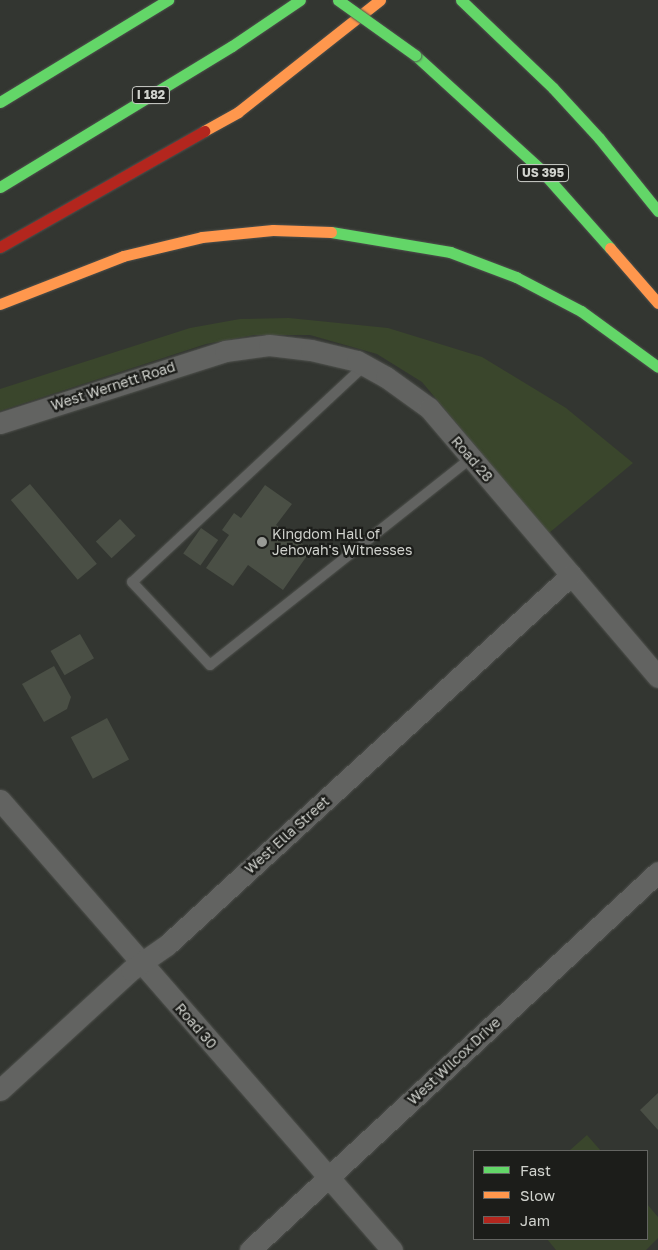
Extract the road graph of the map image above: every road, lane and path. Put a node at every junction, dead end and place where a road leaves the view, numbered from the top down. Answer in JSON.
{"nodes":[{"id":1,"x":168,"y":0,"type":"edge"},
{"id":2,"x":300,"y":0,"type":"edge"},
{"id":3,"x":338,"y":0,"type":"edge"},
{"id":4,"x":380,"y":0,"type":"edge"},
{"id":5,"x":461,"y":0,"type":"edge"},
{"id":6,"x":0,"y":102,"type":"edge"},
{"id":7,"x":0,"y":187,"type":"edge"},
{"id":8,"x":658,"y":211,"type":"edge"},
{"id":9,"x":0,"y":247,"type":"edge"},
{"id":10,"x":658,"y":303,"type":"edge"},
{"id":11,"x":0,"y":304,"type":"edge"},
{"id":12,"x":225,"y":351,"type":"joint"},
{"id":13,"x":364,"y":365,"type":"junction"},
{"id":14,"x":658,"y":367,"type":"edge"},
{"id":15,"x":0,"y":423,"type":"edge"},
{"id":16,"x":472,"y":457,"type":"junction"},
{"id":17,"x":571,"y":575,"type":"junction"},
{"id":18,"x":658,"y":677,"type":"edge"},
{"id":19,"x":0,"y":800,"type":"edge"},
{"id":20,"x":658,"y":872,"type":"edge"},
{"id":21,"x":141,"y":964,"type":"junction"},
{"id":22,"x":0,"y":1090,"type":"edge"},
{"id":23,"x":329,"y":1177,"type":"junction"},
{"id":24,"x":250,"y":1250,"type":"edge"},
{"id":25,"x":392,"y":1250,"type":"edge"}],
"edges":[{"from":1,"to":6,"type":"highway"},
{"from":2,"to":7,"type":"highway","number":"I 182"},
{"from":3,"to":10,"type":"highway","number":"US 395","bridge":true},
{"from":4,"to":9,"type":"highway"},
{"from":5,"to":8,"type":"highway"},
{"from":11,"to":14,"type":"highway"},
{"from":12,"to":13,"type":"street","name":"Road 28"},
{"from":12,"to":15,"type":"street","name":"West Wernett Road"},
{"from":13,"to":16,"type":"street","name":"Road 28"},
{"from":13,"to":16,"type":"lane"},
{"from":16,"to":17,"type":"street","name":"Road 28"},
{"from":17,"to":18,"type":"street","name":"Road 28"},
{"from":17,"to":21,"type":"street","name":"West Ella Street"},
{"from":19,"to":21,"type":"street","name":"Road 30"},
{"from":20,"to":23,"type":"street","name":"West Wilcox Drive"},
{"from":21,"to":22,"type":"street","name":"West Ella Street"},
{"from":21,"to":23,"type":"street","name":"Road 30"},
{"from":23,"to":24,"type":"street","name":"West Wilcox Drive"},
{"from":23,"to":25,"type":"street","name":"Road 30"}]}
